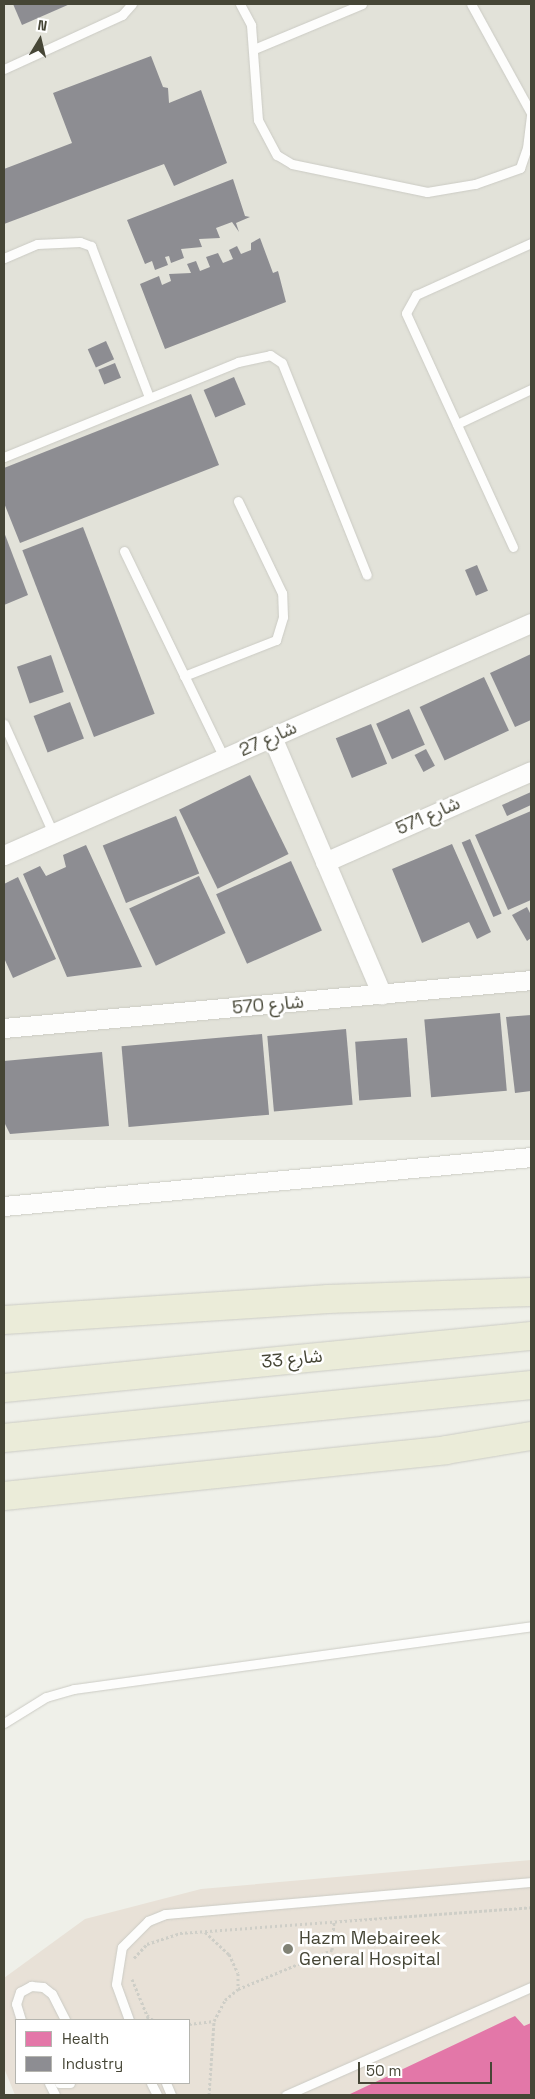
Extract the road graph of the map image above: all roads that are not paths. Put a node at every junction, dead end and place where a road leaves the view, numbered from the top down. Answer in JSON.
{"nodes":[{"id":1,"x":132,"y":4,"type":"edge"},
{"id":2,"x":240,"y":4,"type":"edge"},
{"id":3,"x":362,"y":4,"type":"edge"},
{"id":4,"x":472,"y":4,"type":"edge"},
{"id":5,"x":254,"y":49,"type":"junction"},
{"id":6,"x":4,"y":69,"type":"edge"},
{"id":7,"x":531,"y":244,"type":"edge"},
{"id":8,"x":4,"y":258,"type":"edge"},
{"id":9,"x":531,"y":389,"type":"edge"},
{"id":10,"x":149,"y":397,"type":"junction"},
{"id":11,"x":457,"y":424,"type":"junction"},
{"id":12,"x":4,"y":457,"type":"edge"},
{"id":13,"x":238,"y":500,"type":"dead end"},
{"id":14,"x":513,"y":547,"type":"dead end"},
{"id":15,"x":124,"y":551,"type":"dead end"},
{"id":16,"x":367,"y":575,"type":"dead end"},
{"id":17,"x":531,"y":622,"type":"edge"},
{"id":18,"x":184,"y":676,"type":"junction"},
{"id":19,"x":4,"y":724,"type":"edge"},
{"id":20,"x":272,"y":737,"type":"junction"},
{"id":21,"x":224,"y":758,"type":"junction"},
{"id":22,"x":531,"y":771,"type":"edge"},
{"id":23,"x":53,"y":833,"type":"junction"},
{"id":24,"x":4,"y":855,"type":"edge"},
{"id":25,"x":325,"y":862,"type":"junction"},
{"id":26,"x":531,"y":980,"type":"edge"},
{"id":27,"x":382,"y":995,"type":"junction"},
{"id":28,"x":4,"y":1028,"type":"edge"},
{"id":29,"x":531,"y":1158,"type":"edge"},
{"id":30,"x":4,"y":1206,"type":"edge"},
{"id":31,"x":531,"y":1292,"type":"edge"},
{"id":32,"x":4,"y":1320,"type":"edge"},
{"id":33,"x":531,"y":1336,"type":"edge"},
{"id":34,"x":531,"y":1385,"type":"edge"},
{"id":35,"x":4,"y":1388,"type":"edge"},
{"id":36,"x":531,"y":1436,"type":"edge"},
{"id":37,"x":4,"y":1438,"type":"edge"},
{"id":38,"x":4,"y":1496,"type":"edge"},
{"id":39,"x":531,"y":1626,"type":"edge"},
{"id":40,"x":4,"y":1723,"type":"edge"},
{"id":41,"x":531,"y":1882,"type":"edge"},
{"id":42,"x":531,"y":1987,"type":"edge"},
{"id":43,"x":129,"y":2018,"type":"edge"},
{"id":44,"x":21,"y":2019,"type":"edge"},
{"id":45,"x":64,"y":2019,"type":"edge"},
{"id":46,"x":286,"y":2095,"type":"edge"}],
"edges":[{"from":1,"to":6,"type":"lane"},
{"from":2,"to":5,"type":"lane"},
{"from":3,"to":5,"type":"lane"},
{"from":4,"to":5,"type":"lane"},
{"from":7,"to":11,"type":"lane"},
{"from":8,"to":10,"type":"lane"},
{"from":9,"to":11,"type":"lane"},
{"from":10,"to":12,"type":"lane"},
{"from":10,"to":16,"type":"lane"},
{"from":11,"to":14,"type":"lane"},
{"from":13,"to":18,"type":"lane"},
{"from":15,"to":18,"type":"lane"},
{"from":17,"to":20,"type":"street","name":"شارع 27"},
{"from":18,"to":21,"type":"lane"},
{"from":19,"to":23,"type":"lane"},
{"from":20,"to":21,"type":"street","name":"شارع 27"},
{"from":20,"to":25,"type":"street"},
{"from":21,"to":23,"type":"street","name":"شارع 27"},
{"from":22,"to":25,"type":"street","name":"شارع 571"},
{"from":23,"to":24,"type":"street","name":"شارع 27"},
{"from":25,"to":27,"type":"street"},
{"from":26,"to":27,"type":"street","name":"شارع 570"},
{"from":27,"to":28,"type":"street","name":"شارع 570"},
{"from":29,"to":30,"type":"street"},
{"from":31,"to":32,"type":"highway"},
{"from":33,"to":35,"type":"highway","name":"شارع 33"},
{"from":34,"to":37,"type":"highway"},
{"from":36,"to":38,"type":"highway"},
{"from":39,"to":40,"type":"lane"},
{"from":41,"to":43,"type":"lane"},
{"from":42,"to":46,"type":"lane"},
{"from":44,"to":45,"type":"lane"}]}
